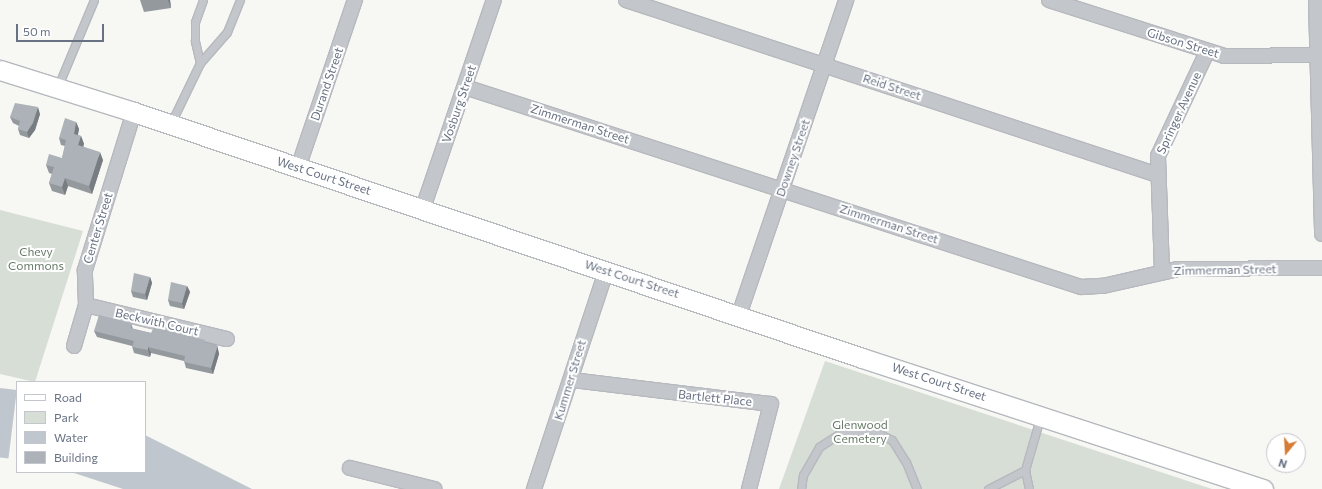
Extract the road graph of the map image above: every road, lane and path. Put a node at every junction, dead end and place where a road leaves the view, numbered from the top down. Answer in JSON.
{"nodes":[{"id":1,"x":94,"y":0,"type":"edge"},
{"id":2,"x":203,"y":0,"type":"edge"},
{"id":3,"x":240,"y":0,"type":"edge"},
{"id":4,"x":355,"y":0,"type":"edge"},
{"id":5,"x":494,"y":0,"type":"edge"},
{"id":6,"x":626,"y":0,"type":"edge"},
{"id":7,"x":846,"y":0,"type":"edge"},
{"id":8,"x":1049,"y":0,"type":"edge"},
{"id":9,"x":1316,"y":0,"type":"edge"},
{"id":10,"x":1207,"y":52,"type":"junction"},
{"id":11,"x":1320,"y":55,"type":"edge"},
{"id":12,"x":200,"y":63,"type":"junction"},
{"id":13,"x":824,"y":65,"type":"junction"},
{"id":14,"x":0,"y":70,"type":"edge"},
{"id":15,"x":465,"y":87,"type":"junction"},
{"id":16,"x":57,"y":88,"type":"junction"},
{"id":17,"x":134,"y":112,"type":"junction"},
{"id":18,"x":170,"y":125,"type":"junction"},
{"id":19,"x":298,"y":168,"type":"junction"},
{"id":20,"x":1158,"y":175,"type":"junction"},
{"id":21,"x":782,"y":189,"type":"junction"},
{"id":22,"x":423,"y":208,"type":"junction"},
{"id":23,"x":1322,"y":234,"type":"edge"},
{"id":24,"x":1322,"y":268,"type":"edge"},
{"id":25,"x":606,"y":271,"type":"junction"},
{"id":26,"x":1162,"y":272,"type":"junction"},
{"id":27,"x":86,"y":305,"type":"junction"},
{"id":28,"x":739,"y":315,"type":"junction"},
{"id":29,"x":228,"y":339,"type":"dead end"},
{"id":30,"x":74,"y":346,"type":"dead end"},
{"id":31,"x":572,"y":380,"type":"junction"},
{"id":32,"x":1040,"y":416,"type":"junction"},
{"id":33,"x":350,"y":468,"type":"dead end"},
{"id":34,"x":1025,"y":470,"type":"junction"},
{"id":35,"x":434,"y":489,"type":"edge"},
{"id":36,"x":534,"y":489,"type":"edge"},
{"id":37,"x":749,"y":489,"type":"edge"},
{"id":38,"x":801,"y":489,"type":"edge"},
{"id":39,"x":917,"y":489,"type":"edge"},
{"id":40,"x":988,"y":489,"type":"edge"},
{"id":41,"x":1029,"y":489,"type":"edge"},
{"id":42,"x":1263,"y":489,"type":"edge"}],
"edges":[{"from":1,"to":16,"type":"lane"},
{"from":2,"to":12,"type":"lane"},
{"from":3,"to":12,"type":"lane"},
{"from":4,"to":19,"type":"street","name":"Durand Street"},
{"from":5,"to":15,"type":"street","name":"Vosburg Street"},
{"from":6,"to":13,"type":"street","name":"Reid Street"},
{"from":7,"to":13,"type":"street","name":"Downey Street"},
{"from":8,"to":10,"type":"street","name":"Gibson Street"},
{"from":9,"to":11,"type":"street"},
{"from":10,"to":11,"type":"street","name":"Gibson Street"},
{"from":10,"to":20,"type":"street","name":"Springer Avenue"},
{"from":11,"to":23,"type":"street"},
{"from":12,"to":18,"type":"lane"},
{"from":13,"to":20,"type":"street","name":"Reid Street"},
{"from":13,"to":21,"type":"street","name":"Downey Street"},
{"from":14,"to":16,"type":"street","name":"West Court Street"},
{"from":15,"to":21,"type":"street","name":"Zimmerman Street"},
{"from":15,"to":22,"type":"street","name":"Vosburg Street"},
{"from":16,"to":17,"type":"street","name":"West Court Street"},
{"from":17,"to":18,"type":"street","name":"West Court Street"},
{"from":17,"to":27,"type":"street","name":"Center Street"},
{"from":18,"to":19,"type":"street","name":"West Court Street"},
{"from":19,"to":22,"type":"street","name":"West Court Street"},
{"from":20,"to":26,"type":"street","name":"Springer Avenue"},
{"from":21,"to":26,"type":"street","name":"Zimmerman Street"},
{"from":21,"to":28,"type":"street","name":"Downey Street"},
{"from":22,"to":25,"type":"street","name":"West Court Street"},
{"from":24,"to":26,"type":"street","name":"Zimmerman Street"},
{"from":25,"to":28,"type":"street","name":"West Court Street"},
{"from":25,"to":31,"type":"street","name":"Kummer Street"},
{"from":27,"to":29,"type":"street","name":"Beckwith Court"},
{"from":27,"to":30,"type":"street","name":"Center Street"},
{"from":28,"to":32,"type":"street","name":"West Court Street"},
{"from":31,"to":36,"type":"street","name":"Kummer Street"},
{"from":31,"to":37,"type":"street","name":"Bartlett Place"},
{"from":32,"to":34,"type":"lane"},
{"from":32,"to":42,"type":"street","name":"West Court Street"},
{"from":33,"to":35,"type":"street"},
{"from":34,"to":40,"type":"lane"},
{"from":34,"to":41,"type":"lane"},
{"from":38,"to":39,"type":"lane"}]}
